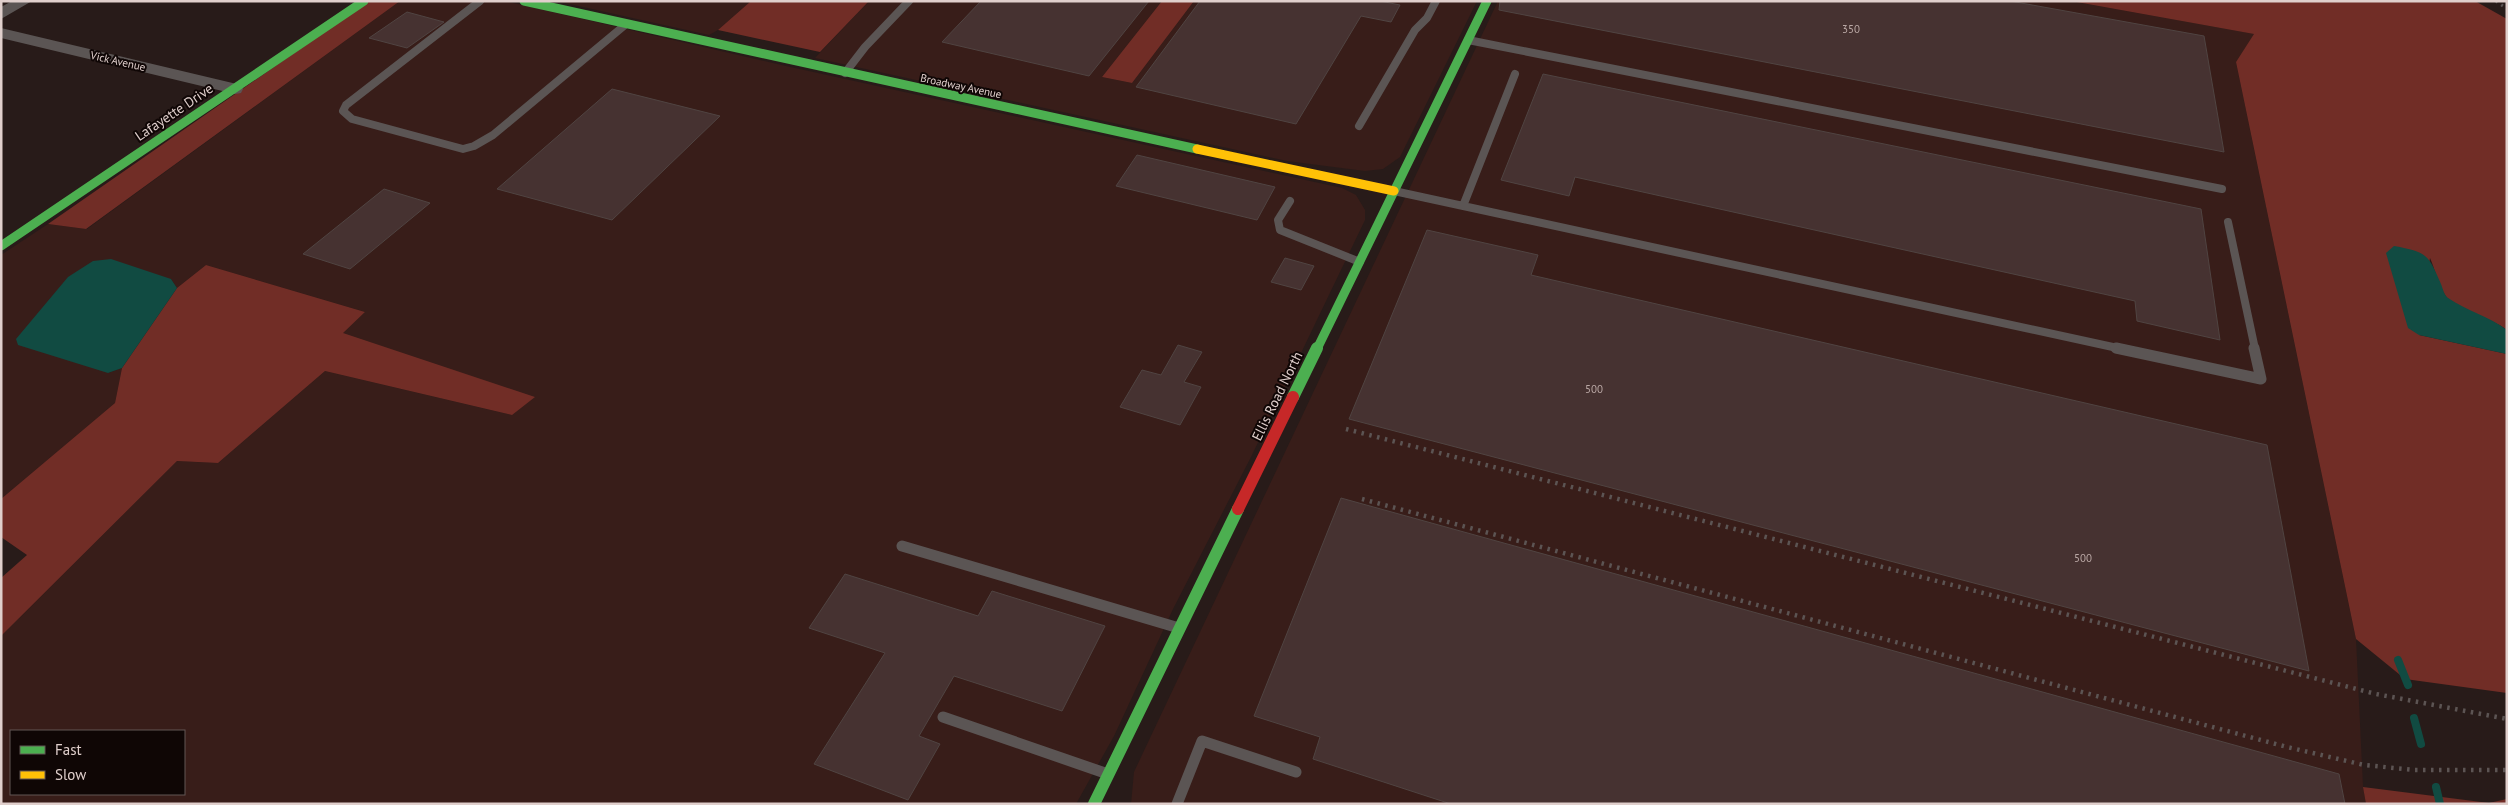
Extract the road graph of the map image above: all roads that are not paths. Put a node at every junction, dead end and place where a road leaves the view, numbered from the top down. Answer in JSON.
{"nodes":[{"id":1,"x":24,"y":1,"type":"edge"},
{"id":2,"x":364,"y":1,"type":"edge"},
{"id":3,"x":480,"y":1,"type":"edge"},
{"id":4,"x":524,"y":1,"type":"edge"},
{"id":5,"x":909,"y":1,"type":"edge"},
{"id":6,"x":1436,"y":1,"type":"edge"},
{"id":7,"x":1487,"y":1,"type":"edge"},
{"id":8,"x":1,"y":14,"type":"edge"},
{"id":9,"x":625,"y":25,"type":"junction"},
{"id":10,"x":1,"y":33,"type":"edge"},
{"id":11,"x":1468,"y":40,"type":"junction"},
{"id":12,"x":845,"y":73,"type":"junction"},
{"id":13,"x":1515,"y":74,"type":"dead end"},
{"id":14,"x":235,"y":89,"type":"junction"},
{"id":15,"x":1359,"y":126,"type":"dead end"},
{"id":16,"x":2222,"y":188,"type":"dead end"},
{"id":17,"x":1394,"y":191,"type":"junction"},
{"id":18,"x":1290,"y":201,"type":"dead end"},
{"id":19,"x":1463,"y":206,"type":"junction"},
{"id":20,"x":2228,"y":222,"type":"dead end"},
{"id":21,"x":9,"y":233,"type":"edge"},
{"id":22,"x":1,"y":246,"type":"edge"},
{"id":23,"x":1360,"y":262,"type":"junction"},
{"id":24,"x":902,"y":546,"type":"dead end"},
{"id":25,"x":1180,"y":628,"type":"junction"},
{"id":26,"x":943,"y":717,"type":"dead end"},
{"id":27,"x":1296,"y":772,"type":"dead end"},
{"id":28,"x":1109,"y":774,"type":"junction"},
{"id":29,"x":1094,"y":804,"type":"edge"},
{"id":30,"x":1177,"y":804,"type":"edge"}],
"edges":[{"from":1,"to":8,"type":"street"},
{"from":2,"to":14,"type":"street","name":"Lafayette Drive"},
{"from":3,"to":9,"type":"lane"},
{"from":4,"to":9,"type":"street","name":"Broadway Avenue"},
{"from":5,"to":12,"type":"lane"},
{"from":6,"to":15,"type":"lane"},
{"from":7,"to":11,"type":"street","name":"Ellis Road North"},
{"from":9,"to":12,"type":"street","name":"Broadway Avenue"},
{"from":10,"to":14,"type":"street","name":"Vick Avenue"},
{"from":11,"to":16,"type":"lane"},
{"from":11,"to":17,"type":"street","name":"Ellis Road North"},
{"from":12,"to":17,"type":"street","name":"Broadway Avenue"},
{"from":13,"to":19,"type":"lane"},
{"from":14,"to":21,"type":"street","name":"Lafayette Drive"},
{"from":17,"to":19,"type":"lane"},
{"from":17,"to":23,"type":"street","name":"Ellis Road North"},
{"from":18,"to":23,"type":"lane"},
{"from":19,"to":20,"type":"lane"},
{"from":21,"to":22,"type":"street","name":"Lafayette Drive"},
{"from":23,"to":25,"type":"street","name":"Ellis Road North"},
{"from":24,"to":25,"type":"lane"},
{"from":25,"to":28,"type":"street","name":"Ellis Road North"},
{"from":26,"to":28,"type":"lane"},
{"from":27,"to":30,"type":"lane"},
{"from":28,"to":29,"type":"street","name":"Ellis Road North"}]}
